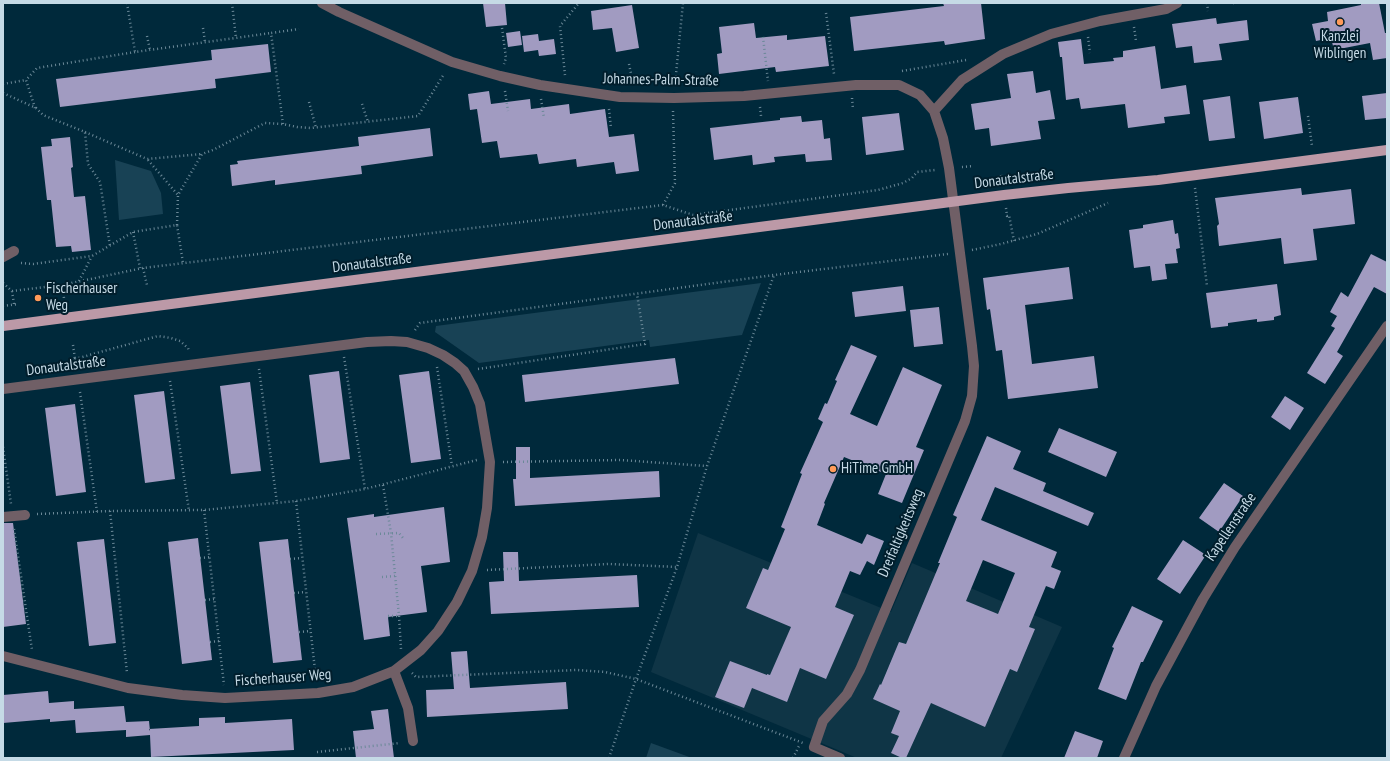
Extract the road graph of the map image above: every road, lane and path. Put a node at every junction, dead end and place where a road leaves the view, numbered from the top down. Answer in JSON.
{"nodes":[{"id":1,"x":127,"y":3,"type":"edge"},
{"id":2,"x":232,"y":3,"type":"edge"},
{"id":3,"x":322,"y":3,"type":"edge"},
{"id":4,"x":579,"y":3,"type":"edge"},
{"id":5,"x":683,"y":3,"type":"edge"},
{"id":6,"x":1177,"y":3,"type":"edge"},
{"id":7,"x":1207,"y":3,"type":"edge"},
{"id":8,"x":1208,"y":12,"type":"dead end"},
{"id":9,"x":826,"y":13,"type":"dead end"},
{"id":10,"x":203,"y":28,"type":"dead end"},
{"id":11,"x":502,"y":28,"type":"dead end"},
{"id":12,"x":299,"y":29,"type":"dead end"},
{"id":13,"x":271,"y":33,"type":"junction"},
{"id":14,"x":147,"y":36,"type":"dead end"},
{"id":15,"x":763,"y":37,"type":"dead end"},
{"id":16,"x":236,"y":38,"type":"junction"},
{"id":17,"x":205,"y":42,"type":"junction"},
{"id":18,"x":150,"y":50,"type":"junction"},
{"id":19,"x":135,"y":52,"type":"junction"},
{"id":20,"x":967,"y":60,"type":"dead end"},
{"id":21,"x":452,"y":62,"type":"junction"},
{"id":22,"x":629,"y":64,"type":"dead end"},
{"id":23,"x":901,"y":72,"type":"dead end"},
{"id":24,"x":504,"y":76,"type":"junction"},
{"id":25,"x":26,"y":80,"type":"junction"},
{"id":26,"x":3,"y":84,"type":"edge"},
{"id":27,"x":540,"y":85,"type":"junction"},
{"id":28,"x":836,"y":87,"type":"junction"},
{"id":29,"x":567,"y":89,"type":"junction"},
{"id":30,"x":3,"y":94,"type":"edge"},
{"id":31,"x":769,"y":94,"type":"junction"},
{"id":32,"x":607,"y":95,"type":"junction"},
{"id":33,"x":636,"y":97,"type":"junction"},
{"id":34,"x":674,"y":98,"type":"junction"},
{"id":35,"x":309,"y":102,"type":"dead end"},
{"id":36,"x":362,"y":104,"type":"dead end"},
{"id":37,"x":36,"y":108,"type":"junction"},
{"id":38,"x":508,"y":111,"type":"dead end"},
{"id":39,"x":934,"y":111,"type":"junction"},
{"id":40,"x":1308,"y":116,"type":"dead end"},
{"id":41,"x":544,"y":118,"type":"dead end"},
{"id":42,"x":368,"y":122,"type":"junction"},
{"id":43,"x":283,"y":124,"type":"junction"},
{"id":44,"x":316,"y":128,"type":"junction"},
{"id":45,"x":611,"y":128,"type":"dead end"},
{"id":46,"x":85,"y":132,"type":"junction"},
{"id":47,"x":1312,"y":147,"type":"dead end"},
{"id":48,"x":1387,"y":150,"type":"edge"},
{"id":49,"x":202,"y":154,"type":"junction"},
{"id":50,"x":147,"y":159,"type":"junction"},
{"id":51,"x":918,"y":172,"type":"dead end"},
{"id":52,"x":1193,"y":176,"type":"junction"},
{"id":53,"x":178,"y":195,"type":"junction"},
{"id":54,"x":1004,"y":195,"type":"junction"},
{"id":55,"x":953,"y":202,"type":"junction"},
{"id":56,"x":1108,"y":203,"type":"dead end"},
{"id":57,"x":663,"y":205,"type":"junction"},
{"id":58,"x":178,"y":225,"type":"junction"},
{"id":59,"x":133,"y":232,"type":"junction"},
{"id":60,"x":1014,"y":241,"type":"junction"},
{"id":61,"x":110,"y":246,"type":"junction"},
{"id":62,"x":14,"y":252,"type":"dead end"},
{"id":63,"x":959,"y":252,"type":"junction"},
{"id":64,"x":92,"y":256,"type":"junction"},
{"id":65,"x":3,"y":257,"type":"edge"},
{"id":66,"x":18,"y":263,"type":"dead end"},
{"id":67,"x":182,"y":263,"type":"junction"},
{"id":68,"x":141,"y":268,"type":"junction"},
{"id":69,"x":774,"y":275,"type":"junction"},
{"id":70,"x":79,"y":282,"type":"junction"},
{"id":71,"x":3,"y":283,"type":"edge"},
{"id":72,"x":62,"y":285,"type":"junction"},
{"id":73,"x":147,"y":286,"type":"dead end"},
{"id":74,"x":1207,"y":286,"type":"dead end"},
{"id":75,"x":12,"y":291,"type":"junction"},
{"id":76,"x":637,"y":294,"type":"junction"},
{"id":77,"x":64,"y":298,"type":"dead end"},
{"id":78,"x":3,"y":306,"type":"edge"},
{"id":79,"x":3,"y":326,"type":"edge"},
{"id":80,"x":1387,"y":326,"type":"edge"},
{"id":81,"x":157,"y":333,"type":"dead end"},
{"id":82,"x":158,"y":336,"type":"junction"},
{"id":83,"x":180,"y":341,"type":"dead end"},
{"id":84,"x":407,"y":342,"type":"junction"},
{"id":85,"x":73,"y":345,"type":"dead end"},
{"id":86,"x":342,"y":346,"type":"junction"},
{"id":87,"x":434,"y":350,"type":"junction"},
{"id":88,"x":257,"y":357,"type":"junction"},
{"id":89,"x":75,"y":359,"type":"junction"},
{"id":90,"x":168,"y":368,"type":"junction"},
{"id":91,"x":464,"y":372,"type":"junction"},
{"id":92,"x":79,"y":379,"type":"junction"},
{"id":93,"x":3,"y":389,"type":"edge"},
{"id":94,"x":3,"y":447,"type":"edge"},
{"id":95,"x":490,"y":460,"type":"junction"},
{"id":96,"x":452,"y":466,"type":"junction"},
{"id":97,"x":707,"y":466,"type":"junction"},
{"id":98,"x":383,"y":484,"type":"junction"},
{"id":99,"x":365,"y":489,"type":"junction"},
{"id":100,"x":296,"y":501,"type":"junction"},
{"id":101,"x":277,"y":503,"type":"junction"},
{"id":102,"x":189,"y":510,"type":"junction"},
{"id":103,"x":204,"y":510,"type":"junction"},
{"id":104,"x":110,"y":511,"type":"junction"},
{"id":105,"x":97,"y":512,"type":"junction"},
{"id":106,"x":25,"y":515,"type":"joint"},
{"id":107,"x":8,"y":516,"type":"edge"},
{"id":108,"x":391,"y":533,"type":"junction"},
{"id":109,"x":376,"y":534,"type":"dead end"},
{"id":110,"x":403,"y":538,"type":"dead end"},
{"id":111,"x":210,"y":557,"type":"junction"},
{"id":112,"x":200,"y":558,"type":"dead end"},
{"id":113,"x":302,"y":558,"type":"junction"},
{"id":114,"x":290,"y":559,"type":"dead end"},
{"id":115,"x":677,"y":567,"type":"junction"},
{"id":116,"x":472,"y":571,"type":"junction"},
{"id":117,"x":382,"y":576,"type":"dead end"},
{"id":118,"x":395,"y":576,"type":"junction"},
{"id":119,"x":306,"y":592,"type":"junction"},
{"id":120,"x":294,"y":593,"type":"dead end"},
{"id":121,"x":215,"y":599,"type":"junction"},
{"id":122,"x":205,"y":600,"type":"dead end"},
{"id":123,"x":388,"y":616,"type":"dead end"},
{"id":124,"x":399,"y":616,"type":"junction"},
{"id":125,"x":311,"y":631,"type":"junction"},
{"id":126,"x":299,"y":632,"type":"dead end"},
{"id":127,"x":220,"y":641,"type":"junction"},
{"id":128,"x":210,"y":642,"type":"dead end"},
{"id":129,"x":3,"y":656,"type":"edge"},
{"id":130,"x":35,"y":664,"type":"junction"},
{"id":131,"x":398,"y":668,"type":"junction"},
{"id":132,"x":636,"y":679,"type":"junction"},
{"id":133,"x":128,"y":688,"type":"junction"},
{"id":134,"x":318,"y":693,"type":"junction"},
{"id":135,"x":225,"y":698,"type":"junction"},
{"id":136,"x":413,"y":741,"type":"joint"},
{"id":137,"x":802,"y":742,"type":"junction"},
{"id":138,"x":814,"y":747,"type":"junction"},
{"id":139,"x":317,"y":752,"type":"dead end"},
{"id":140,"x":609,"y":758,"type":"edge"},
{"id":141,"x":793,"y":758,"type":"edge"},
{"id":142,"x":840,"y":758,"type":"edge"},
{"id":143,"x":1124,"y":758,"type":"edge"}],
"edges":[{"from":1,"to":19,"type":"path"},
{"from":2,"to":16,"type":"path"},
{"from":3,"to":21,"type":"street","name":"Johannes-Palm-Straße"},
{"from":4,"to":29,"type":"path"},
{"from":5,"to":34,"type":"path"},
{"from":6,"to":39,"type":"street"},
{"from":7,"to":8,"type":"path"},
{"from":9,"to":28,"type":"path"},
{"from":10,"to":17,"type":"path"},
{"from":11,"to":24,"type":"path"},
{"from":12,"to":13,"type":"path"},
{"from":13,"to":16,"type":"path"},
{"from":13,"to":43,"type":"path"},
{"from":14,"to":18,"type":"path"},
{"from":15,"to":31,"type":"path"},
{"from":16,"to":17,"type":"path"},
{"from":17,"to":18,"type":"path"},
{"from":18,"to":19,"type":"path"},
{"from":19,"to":25,"type":"path"},
{"from":20,"to":23,"type":"path"},
{"from":21,"to":24,"type":"street","name":"Johannes-Palm-Straße"},
{"from":21,"to":42,"type":"path"},
{"from":22,"to":33,"type":"path"},
{"from":24,"to":27,"type":"street","name":"Johannes-Palm-Straße"},
{"from":24,"to":38,"type":"path"},
{"from":25,"to":26,"type":"path"},
{"from":25,"to":37,"type":"path"},
{"from":27,"to":29,"type":"street","name":"Johannes-Palm-Straße"},
{"from":27,"to":41,"type":"path"},
{"from":28,"to":31,"type":"street","name":"Johannes-Palm-Straße"},
{"from":28,"to":39,"type":"street","name":"Johannes-Palm-Straße"},
{"from":29,"to":32,"type":"street","name":"Johannes-Palm-Straße"},
{"from":30,"to":37,"type":"path"},
{"from":31,"to":34,"type":"street","name":"Johannes-Palm-Straße"},
{"from":32,"to":33,"type":"street","name":"Johannes-Palm-Straße"},
{"from":32,"to":45,"type":"path"},
{"from":33,"to":34,"type":"street","name":"Johannes-Palm-Straße"},
{"from":34,"to":57,"type":"path"},
{"from":35,"to":44,"type":"path"},
{"from":36,"to":42,"type":"path"},
{"from":37,"to":46,"type":"path"},
{"from":39,"to":55,"type":"street","name":"Johannes-Palm-Straße"},
{"from":40,"to":47,"type":"path"},
{"from":42,"to":44,"type":"path"},
{"from":43,"to":44,"type":"path"},
{"from":43,"to":49,"type":"path"},
{"from":46,"to":50,"type":"path"},
{"from":46,"to":61,"type":"path"},
{"from":48,"to":52,"type":"main road","name":"Donautalstraße"},
{"from":49,"to":50,"type":"path"},
{"from":49,"to":53,"type":"path"},
{"from":50,"to":53,"type":"path"},
{"from":51,"to":57,"type":"path"},
{"from":52,"to":54,"type":"main road","name":"Donautalstraße"},
{"from":52,"to":74,"type":"path"},
{"from":53,"to":58,"type":"path"},
{"from":54,"to":55,"type":"main road","name":"Donautalstraße"},
{"from":54,"to":60,"type":"path"},
{"from":55,"to":63,"type":"street","name":"Dreifaltigkeitsweg"},
{"from":55,"to":79,"type":"main road","name":"Donautalstraße"},
{"from":56,"to":60,"type":"path"},
{"from":57,"to":67,"type":"path"},
{"from":58,"to":59,"type":"path"},
{"from":58,"to":67,"type":"path"},
{"from":59,"to":61,"type":"path"},
{"from":59,"to":68,"type":"path"},
{"from":60,"to":63,"type":"path"},
{"from":61,"to":64,"type":"path"},
{"from":62,"to":65,"type":"street"},
{"from":63,"to":69,"type":"path"},
{"from":63,"to":138,"type":"street","name":"Dreifaltigkeitsweg"},
{"from":64,"to":66,"type":"path"},
{"from":64,"to":70,"type":"path"},
{"from":67,"to":68,"type":"path"},
{"from":68,"to":70,"type":"path"},
{"from":68,"to":73,"type":"path"},
{"from":69,"to":76,"type":"path"},
{"from":69,"to":97,"type":"path"},
{"from":70,"to":72,"type":"path"},
{"from":71,"to":75,"type":"path"},
{"from":72,"to":75,"type":"path"},
{"from":72,"to":77,"type":"path"},
{"from":75,"to":78,"type":"path"},
{"from":76,"to":84,"type":"path"},
{"from":76,"to":91,"type":"path"},
{"from":80,"to":143,"type":"street","name":"Kapellenstraße"},
{"from":81,"to":82,"type":"path"},
{"from":82,"to":83,"type":"path"},
{"from":82,"to":89,"type":"path"},
{"from":84,"to":86,"type":"street","name":"Donautalstraße"},
{"from":84,"to":87,"type":"street","name":"Donautalstraße"},
{"from":85,"to":89,"type":"path"},
{"from":86,"to":88,"type":"street","name":"Donautalstraße"},
{"from":86,"to":99,"type":"path"},
{"from":87,"to":91,"type":"street","name":"Donautalstraße"},
{"from":87,"to":96,"type":"path"},
{"from":88,"to":90,"type":"street","name":"Donautalstraße"},
{"from":88,"to":101,"type":"path"},
{"from":89,"to":92,"type":"path"},
{"from":90,"to":92,"type":"street","name":"Donautalstraße"},
{"from":90,"to":102,"type":"path"},
{"from":91,"to":95,"type":"street","name":"Donautalstraße"},
{"from":92,"to":93,"type":"street","name":"Donautalstraße"},
{"from":92,"to":105,"type":"path"},
{"from":94,"to":107,"type":"path"},
{"from":95,"to":96,"type":"path"},
{"from":95,"to":97,"type":"path"},
{"from":95,"to":116,"type":"street","name":"Fischerhauser Weg"},
{"from":96,"to":98,"type":"path"},
{"from":97,"to":115,"type":"path"},
{"from":98,"to":99,"type":"path"},
{"from":98,"to":108,"type":"path"},
{"from":99,"to":100,"type":"path"},
{"from":100,"to":101,"type":"path"},
{"from":100,"to":113,"type":"path"},
{"from":101,"to":103,"type":"path"},
{"from":102,"to":103,"type":"path"},
{"from":102,"to":104,"type":"path"},
{"from":103,"to":111,"type":"path"},
{"from":104,"to":105,"type":"path"},
{"from":104,"to":133,"type":"path"},
{"from":105,"to":106,"type":"path"},
{"from":106,"to":107,"type":"street"},
{"from":107,"to":130,"type":"path"},
{"from":108,"to":109,"type":"path"},
{"from":108,"to":110,"type":"path"},
{"from":108,"to":118,"type":"path"},
{"from":111,"to":112,"type":"path"},
{"from":111,"to":121,"type":"path"},
{"from":113,"to":114,"type":"path"},
{"from":113,"to":119,"type":"path"},
{"from":115,"to":116,"type":"path"},
{"from":115,"to":132,"type":"path"},
{"from":116,"to":131,"type":"street","name":"Fischerhauser Weg"},
{"from":117,"to":118,"type":"path"},
{"from":118,"to":124,"type":"path"},
{"from":119,"to":120,"type":"path"},
{"from":119,"to":125,"type":"path"},
{"from":121,"to":122,"type":"path"},
{"from":121,"to":127,"type":"path"},
{"from":123,"to":124,"type":"path"},
{"from":124,"to":131,"type":"path"},
{"from":125,"to":126,"type":"path"},
{"from":125,"to":134,"type":"path"},
{"from":127,"to":128,"type":"path"},
{"from":127,"to":135,"type":"path"},
{"from":129,"to":130,"type":"street","name":"Fischerhauser Weg"},
{"from":130,"to":133,"type":"street","name":"Fischerhauser Weg"},
{"from":131,"to":132,"type":"path"},
{"from":131,"to":134,"type":"street","name":"Fischerhauser Weg"},
{"from":131,"to":136,"type":"street"},
{"from":132,"to":137,"type":"path"},
{"from":132,"to":140,"type":"path"},
{"from":133,"to":135,"type":"street","name":"Fischerhauser Weg"},
{"from":134,"to":135,"type":"street","name":"Fischerhauser Weg"},
{"from":136,"to":139,"type":"path"},
{"from":137,"to":138,"type":"path"},
{"from":137,"to":141,"type":"path"},
{"from":138,"to":142,"type":"street"}]}
